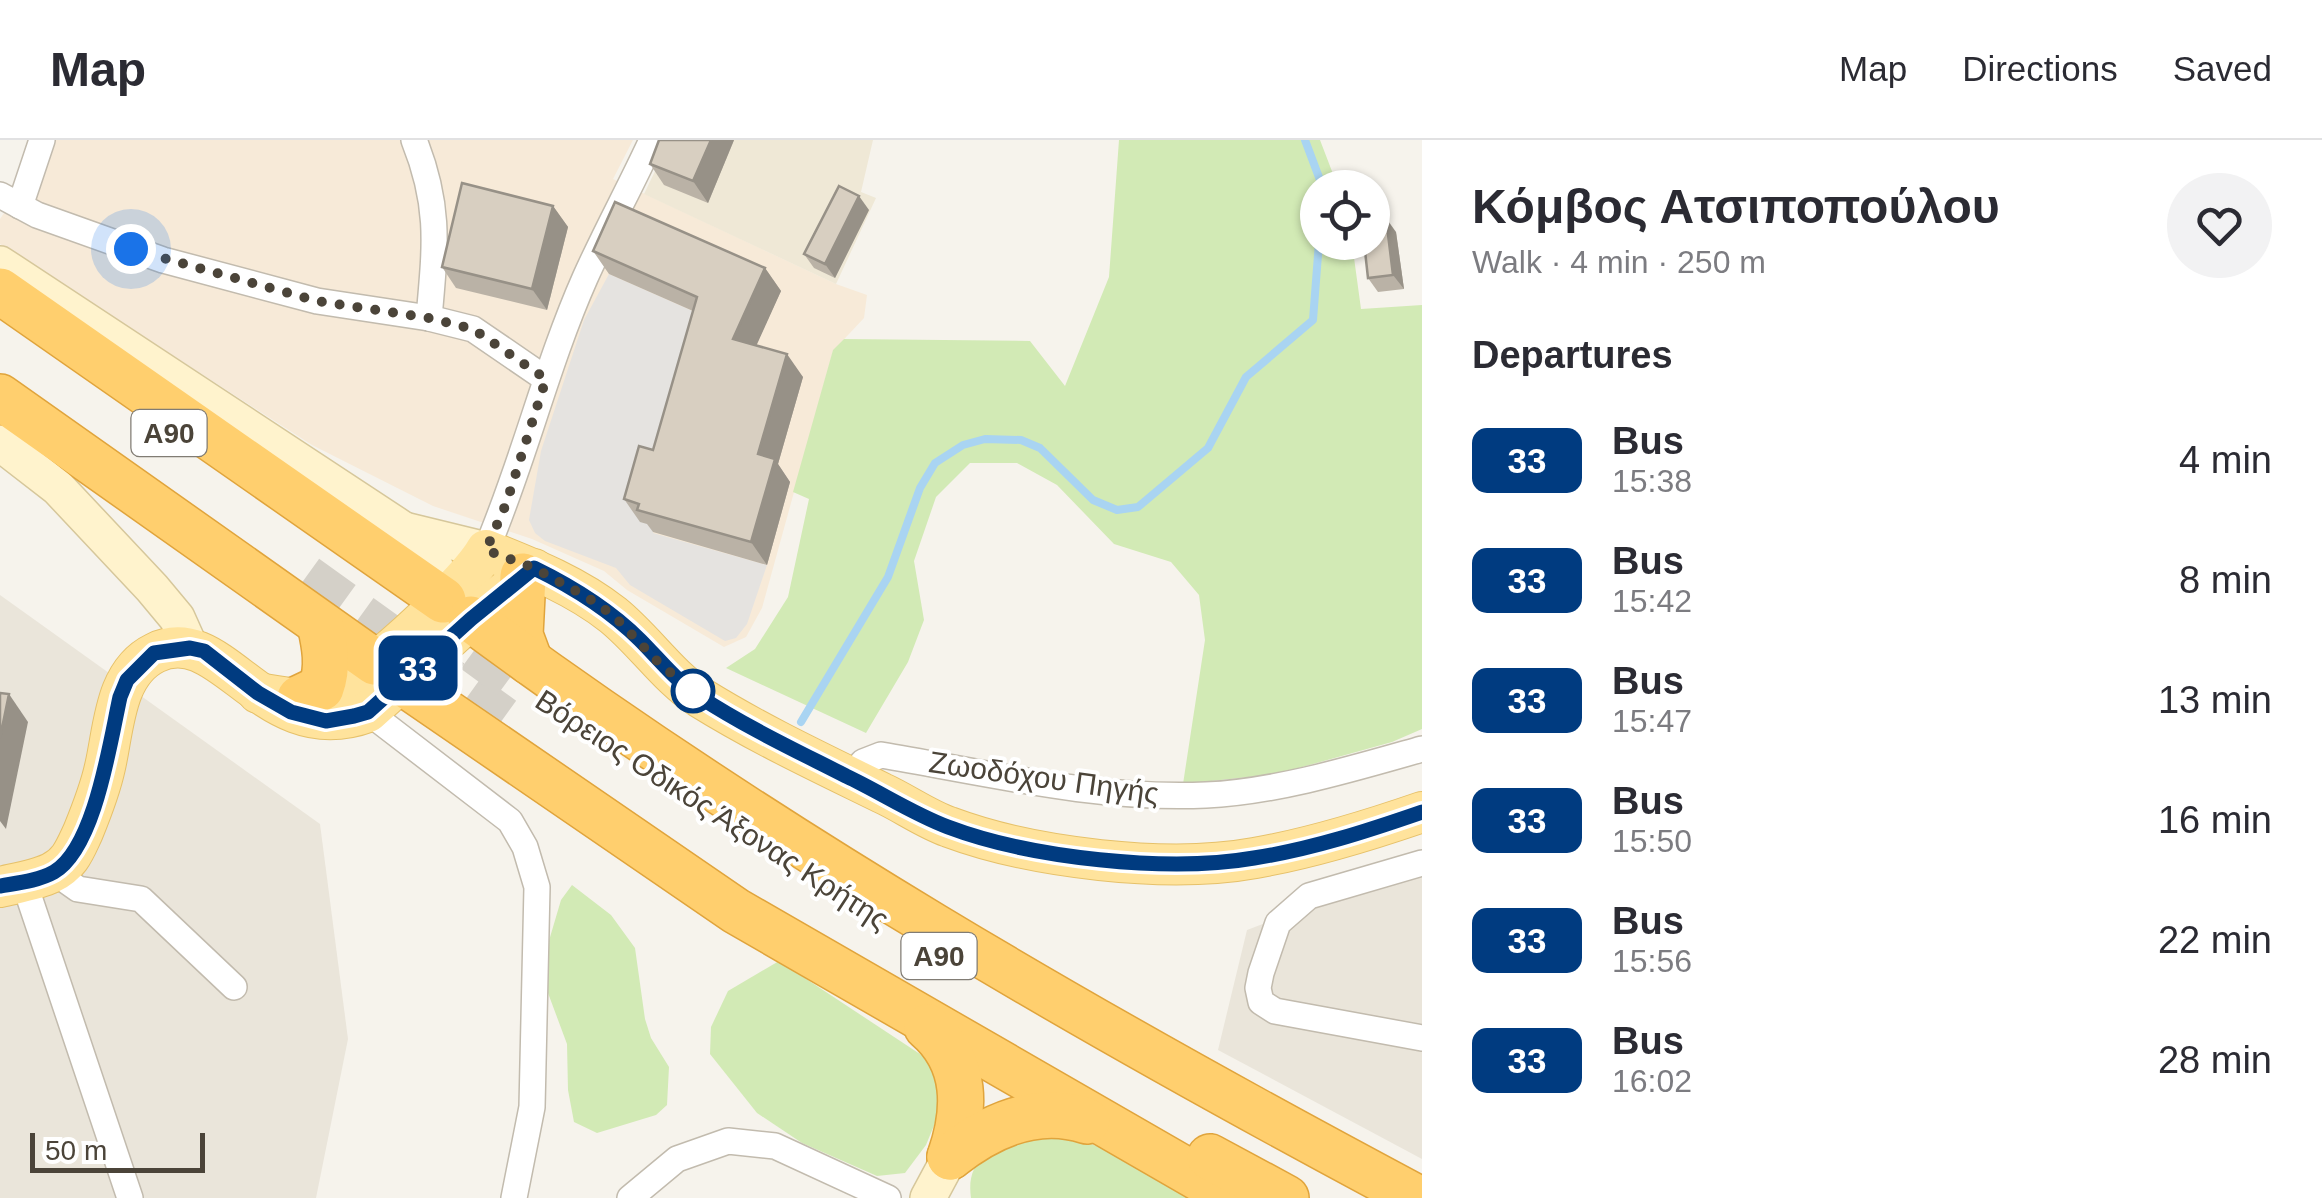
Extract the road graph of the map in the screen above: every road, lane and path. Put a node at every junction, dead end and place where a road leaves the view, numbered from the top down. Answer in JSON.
{"nodes":[{"id":1,"x":42,"y":140,"type":"edge"},
{"id":2,"x":414,"y":140,"type":"edge"},
{"id":3,"x":652,"y":140,"type":"edge"},
{"id":4,"x":10,"y":201,"type":"edge"},
{"id":5,"x":0,"y":264,"type":"edge"},
{"id":6,"x":0,"y":292,"type":"edge"},
{"id":7,"x":0,"y":315,"type":"edge"},
{"id":8,"x":429,"y":318,"type":"junction"},
{"id":9,"x":0,"y":363,"type":"edge"},
{"id":10,"x":546,"y":379,"type":"junction"},
{"id":11,"x":0,"y":397,"type":"edge"},
{"id":12,"x":0,"y":443,"type":"edge"},
{"id":13,"x":404,"y":530,"type":"junction"},
{"id":14,"x":486,"y":550,"type":"junction"},
{"id":15,"x":528,"y":572,"type":"junction"},
{"id":16,"x":457,"y":609,"type":"junction"},
{"id":17,"x":320,"y":624,"type":"junction"},
{"id":18,"x":190,"y":648,"type":"junction"},
{"id":19,"x":381,"y":689,"type":"junction"},
{"id":20,"x":279,"y":695,"type":"junction"},
{"id":21,"x":507,"y":700,"type":"junction"},
{"id":22,"x":1422,"y":749,"type":"edge"},
{"id":23,"x":851,"y":778,"type":"junction"},
{"id":24,"x":1422,"y":812,"type":"edge"},
{"id":25,"x":1422,"y":863,"type":"edge"},
{"id":26,"x":26,"y":880,"type":"edge"},
{"id":27,"x":234,"y":987,"type":"dead end"},
{"id":28,"x":906,"y":1011,"type":"junction"},
{"id":29,"x":1422,"y":1038,"type":"edge"},
{"id":30,"x":1110,"y":1129,"type":"junction"},
{"id":31,"x":950,"y":1157,"type":"junction"},
{"id":32,"x":130,"y":1198,"type":"edge"},
{"id":33,"x":514,"y":1198,"type":"edge"},
{"id":34,"x":630,"y":1198,"type":"edge"},
{"id":35,"x":888,"y":1198,"type":"edge"},
{"id":36,"x":928,"y":1198,"type":"edge"},
{"id":37,"x":1234,"y":1198,"type":"edge"},
{"id":38,"x":1286,"y":1198,"type":"edge"},
{"id":39,"x":1371,"y":1198,"type":"edge"},
{"id":40,"x":1417,"y":1198,"type":"edge"}],
"edges":[{"from":1,"to":4,"type":"street"},
{"from":2,"to":8,"type":"street"},
{"from":3,"to":10,"type":"street"},
{"from":4,"to":8,"type":"street"},
{"from":5,"to":13,"type":"street"},
{"from":6,"to":16,"type":"highway"},
{"from":7,"to":9,"type":"highway","number":"Α90"},
{"from":8,"to":10,"type":"street"},
{"from":10,"to":14,"type":"street"},
{"from":11,"to":17,"type":"highway"},
{"from":12,"to":18,"type":"street"},
{"from":13,"to":14,"type":"street"},
{"from":13,"to":16,"type":"street"},
{"from":14,"to":15,"type":"main road"},
{"from":14,"to":16,"type":"main road"},
{"from":15,"to":16,"type":"main road"},
{"from":15,"to":21,"type":"highway"},
{"from":15,"to":23,"type":"main road"},
{"from":16,"to":19,"type":"main road"},
{"from":16,"to":21,"type":"highway"},
{"from":17,"to":19,"type":"highway"},
{"from":17,"to":20,"type":"highway"},
{"from":18,"to":20,"type":"main road"},
{"from":18,"to":26,"type":"main road"},
{"from":19,"to":20,"type":"main road"},
{"from":19,"to":21,"type":"highway"},
{"from":19,"to":33,"type":"street"},
{"from":21,"to":28,"type":"highway"},
{"from":21,"to":38,"type":"highway","name":"Βόρειος Οδικός Άξονας Κρήτης","number":"Α90"},
{"from":21,"to":39,"type":"highway","name":"Βόρειος Οδικός Άξονας Κρήτης","number":"Α90"},
{"from":21,"to":40,"type":"highway"},
{"from":22,"to":23,"type":"street","name":"Ζωοδόχου Πηγής"},
{"from":23,"to":24,"type":"main road"},
{"from":25,"to":29,"type":"street"},
{"from":26,"to":27,"type":"street"},
{"from":26,"to":32,"type":"street"},
{"from":28,"to":30,"type":"highway"},
{"from":28,"to":31,"type":"highway"},
{"from":30,"to":31,"type":"highway"},
{"from":30,"to":37,"type":"highway"},
{"from":31,"to":36,"type":"street"},
{"from":34,"to":35,"type":"street"}]}
